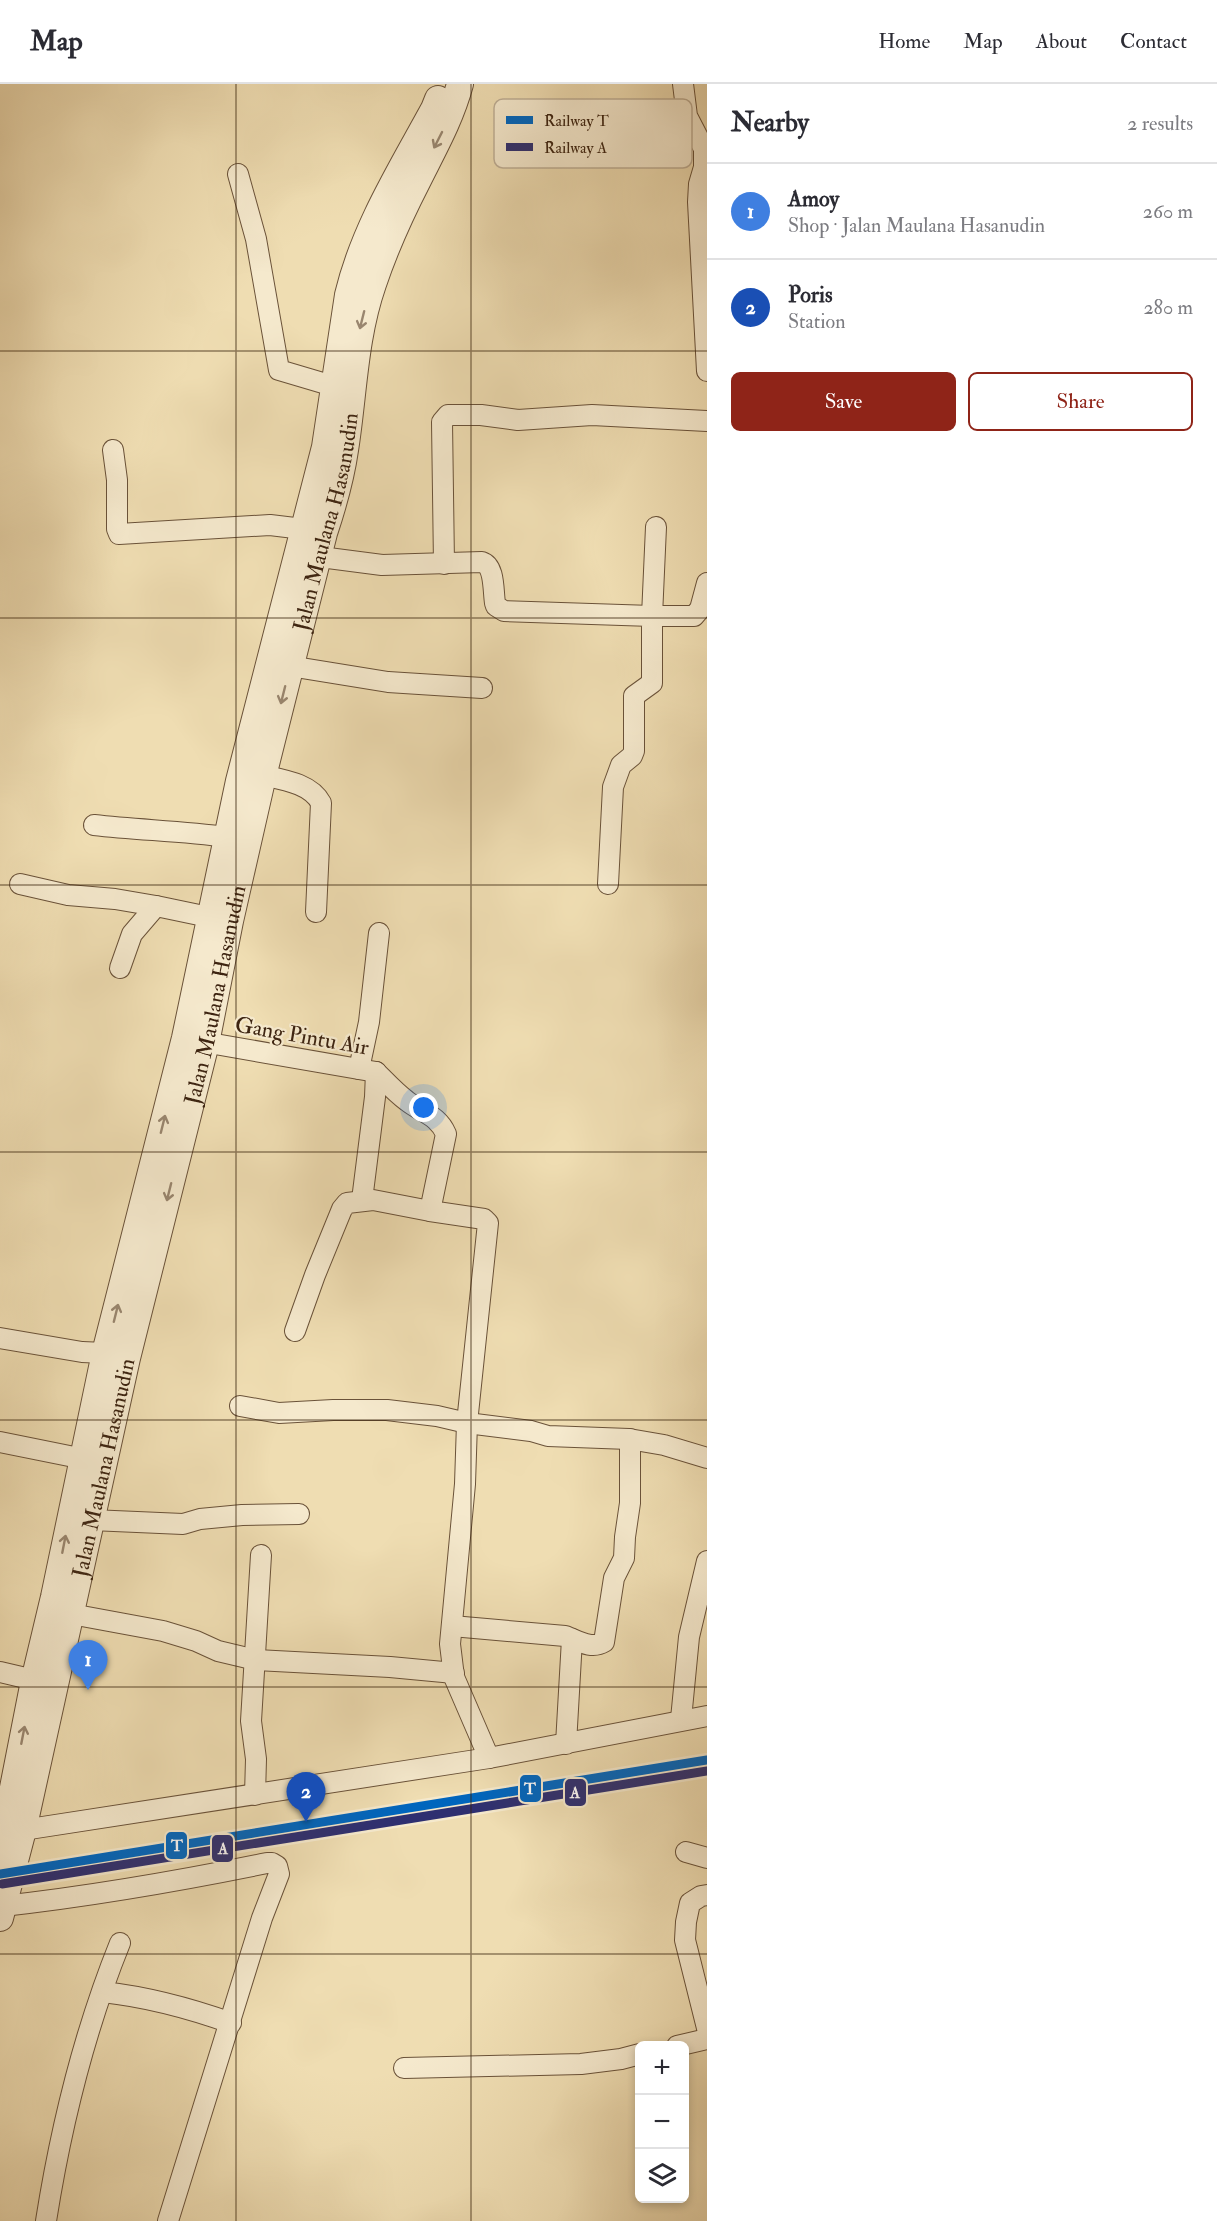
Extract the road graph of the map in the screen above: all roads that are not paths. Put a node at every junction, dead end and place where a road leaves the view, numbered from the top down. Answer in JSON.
{"nodes":[{"id":1,"x":442,"y":84,"type":"edge"},
{"id":2,"x":460,"y":84,"type":"edge"},
{"id":3,"x":683,"y":84,"type":"edge"},
{"id":4,"x":685,"y":99,"type":"edge"},
{"id":5,"x":692,"y":126,"type":"edge"},
{"id":6,"x":238,"y":174,"type":"dead end"},
{"id":7,"x":390,"y":212,"type":"junction"},
{"id":8,"x":707,"y":371,"type":"edge"},
{"id":9,"x":341,"y":372,"type":"junction"},
{"id":10,"x":707,"y":421,"type":"edge"},
{"id":11,"x":335,"y":448,"type":"junction"},
{"id":12,"x":112,"y":450,"type":"dead end"},
{"id":13,"x":656,"y":528,"type":"dead end"},
{"id":14,"x":303,"y":529,"type":"junction"},
{"id":15,"x":307,"y":556,"type":"junction"},
{"id":16,"x":444,"y":564,"type":"junction"},
{"id":17,"x":707,"y":583,"type":"edge"},
{"id":18,"x":652,"y":616,"type":"junction"},
{"id":19,"x":280,"y":665,"type":"junction"},
{"id":20,"x":482,"y":688,"type":"dead end"},
{"id":21,"x":252,"y":773,"type":"junction"},
{"id":22,"x":94,"y":825,"type":"dead end"},
{"id":23,"x":221,"y":836,"type":"junction"},
{"id":24,"x":20,"y":884,"type":"dead end"},
{"id":25,"x":608,"y":884,"type":"dead end"},
{"id":26,"x":163,"y":907,"type":"junction"},
{"id":27,"x":316,"y":912,"type":"dead end"},
{"id":28,"x":213,"y":917,"type":"junction"},
{"id":29,"x":379,"y":933,"type":"dead end"},
{"id":30,"x":120,"y":968,"type":"dead end"},
{"id":31,"x":196,"y":1040,"type":"junction"},
{"id":32,"x":367,"y":1070,"type":"junction"},
{"id":33,"x":362,"y":1200,"type":"junction"},
{"id":34,"x":430,"y":1210,"type":"junction"},
{"id":35,"x":295,"y":1331,"type":"dead end"},
{"id":36,"x":0,"y":1338,"type":"edge"},
{"id":37,"x":105,"y":1354,"type":"junction"},
{"id":38,"x":240,"y":1406,"type":"dead end"},
{"id":39,"x":467,"y":1423,"type":"junction"},
{"id":40,"x":630,"y":1439,"type":"junction"},
{"id":41,"x":0,"y":1442,"type":"edge"},
{"id":42,"x":80,"y":1458,"type":"junction"},
{"id":43,"x":707,"y":1458,"type":"edge"},
{"id":44,"x":299,"y":1514,"type":"dead end"},
{"id":45,"x":91,"y":1520,"type":"junction"},
{"id":46,"x":261,"y":1555,"type":"dead end"},
{"id":47,"x":707,"y":1561,"type":"edge"},
{"id":48,"x":70,"y":1614,"type":"junction"},
{"id":49,"x":452,"y":1626,"type":"junction"},
{"id":50,"x":572,"y":1639,"type":"junction"},
{"id":51,"x":256,"y":1660,"type":"junction"},
{"id":52,"x":0,"y":1672,"type":"edge"},
{"id":53,"x":454,"y":1673,"type":"junction"},
{"id":54,"x":45,"y":1683,"type":"junction"},
{"id":55,"x":707,"y":1716,"type":"edge"},
{"id":56,"x":681,"y":1719,"type":"junction"},
{"id":57,"x":566,"y":1744,"type":"junction"},
{"id":58,"x":489,"y":1758,"type":"junction"},
{"id":59,"x":255,"y":1795,"type":"junction"},
{"id":60,"x":6,"y":1845,"type":"edge"},
{"id":61,"x":686,"y":1852,"type":"dead end"},
{"id":62,"x":707,"y":1858,"type":"edge"},
{"id":63,"x":707,"y":1895,"type":"edge"},
{"id":64,"x":2,"y":1912,"type":"edge"},
{"id":65,"x":120,"y":1943,"type":"dead end"},
{"id":66,"x":103,"y":1992,"type":"junction"},
{"id":67,"x":231,"y":2023,"type":"junction"},
{"id":68,"x":707,"y":2028,"type":"edge"},
{"id":69,"x":707,"y":2039,"type":"edge"},
{"id":70,"x":689,"y":2043,"type":"edge"},
{"id":71,"x":635,"y":2055,"type":"edge"},
{"id":72,"x":404,"y":2068,"type":"dead end"},
{"id":73,"x":46,"y":2221,"type":"edge"},
{"id":74,"x":168,"y":2221,"type":"edge"}],
"edges":[{"from":1,"to":7,"type":"street","name":"Jalan Maulana Hasanudin"},
{"from":2,"to":7,"type":"street","name":"Jalan Maulana Hasanudin","one_way":true},
{"from":3,"to":4,"type":"street"},
{"from":5,"to":8,"type":"street"},
{"from":6,"to":9,"type":"street"},
{"from":7,"to":9,"type":"street","name":"Jalan Maulana Hasanudin"},
{"from":9,"to":11,"type":"street","name":"Jalan Maulana Hasanudin"},
{"from":10,"to":16,"type":"street"},
{"from":11,"to":14,"type":"street","name":"Jalan Maulana Hasanudin"},
{"from":11,"to":15,"type":"street","name":"Jalan Maulana Hasanudin"},
{"from":12,"to":14,"type":"street"},
{"from":13,"to":18,"type":"street"},
{"from":14,"to":15,"type":"street","name":"Jalan Maulana Hasanudin"},
{"from":15,"to":16,"type":"street"},
{"from":15,"to":19,"type":"street","name":"Jalan Maulana Hasanudin"},
{"from":16,"to":18,"type":"street"},
{"from":17,"to":18,"type":"street"},
{"from":18,"to":25,"type":"street"},
{"from":19,"to":20,"type":"street"},
{"from":19,"to":21,"type":"street","name":"Jalan Maulana Hasanudin"},
{"from":21,"to":23,"type":"street","name":"Jalan Maulana Hasanudin"},
{"from":21,"to":27,"type":"street"},
{"from":21,"to":28,"type":"street","name":"Jalan Maulana Hasanudin"},
{"from":22,"to":23,"type":"street"},
{"from":23,"to":28,"type":"street","name":"Jalan Maulana Hasanudin"},
{"from":24,"to":26,"type":"street"},
{"from":26,"to":28,"type":"street"},
{"from":26,"to":30,"type":"street"},
{"from":28,"to":31,"type":"street","name":"Jalan Maulana Hasanudin"},
{"from":29,"to":32,"type":"street"},
{"from":31,"to":32,"type":"street","name":"Gang Pintu Air"},
{"from":31,"to":37,"type":"street","name":"Jalan Maulana Hasanudin"},
{"from":32,"to":33,"type":"street"},
{"from":32,"to":34,"type":"street"},
{"from":33,"to":34,"type":"street"},
{"from":33,"to":35,"type":"street"},
{"from":34,"to":39,"type":"street"},
{"from":36,"to":37,"type":"street"},
{"from":37,"to":42,"type":"street","name":"Jalan Maulana Hasanudin"},
{"from":38,"to":39,"type":"street"},
{"from":39,"to":40,"type":"street"},
{"from":39,"to":49,"type":"street"},
{"from":40,"to":43,"type":"street"},
{"from":40,"to":50,"type":"street"},
{"from":41,"to":42,"type":"street"},
{"from":42,"to":45,"type":"street","name":"Jalan Maulana Hasanudin"},
{"from":54,"to":42,"type":"street","name":"Jalan Maulana Hasanudin","one_way":true},
{"from":44,"to":45,"type":"street"},
{"from":45,"to":48,"type":"street","name":"Jalan Maulana Hasanudin"},
{"from":46,"to":51,"type":"street"},
{"from":47,"to":56,"type":"street"},
{"from":48,"to":51,"type":"street"},
{"from":48,"to":54,"type":"street","name":"Jalan Maulana Hasanudin"},
{"from":49,"to":50,"type":"street"},
{"from":49,"to":53,"type":"street"},
{"from":50,"to":57,"type":"street"},
{"from":51,"to":53,"type":"street"},
{"from":51,"to":59,"type":"street"},
{"from":52,"to":54,"type":"street"},
{"from":53,"to":58,"type":"street"},
{"from":54,"to":60,"type":"street","name":"Jalan Maulana Hasanudin"},
{"from":55,"to":56,"type":"street"},
{"from":56,"to":57,"type":"street"},
{"from":57,"to":58,"type":"street"},
{"from":58,"to":59,"type":"street"},
{"from":59,"to":60,"type":"street"},
{"from":60,"to":64,"type":"street","name":"Jalan Maulana Hasanudin"},
{"from":61,"to":62,"type":"street"},
{"from":63,"to":68,"type":"street"},
{"from":64,"to":67,"type":"street"},
{"from":65,"to":66,"type":"street"},
{"from":66,"to":67,"type":"street"},
{"from":66,"to":73,"type":"street"},
{"from":67,"to":74,"type":"street"},
{"from":69,"to":70,"type":"street"},
{"from":71,"to":72,"type":"street"}]}
